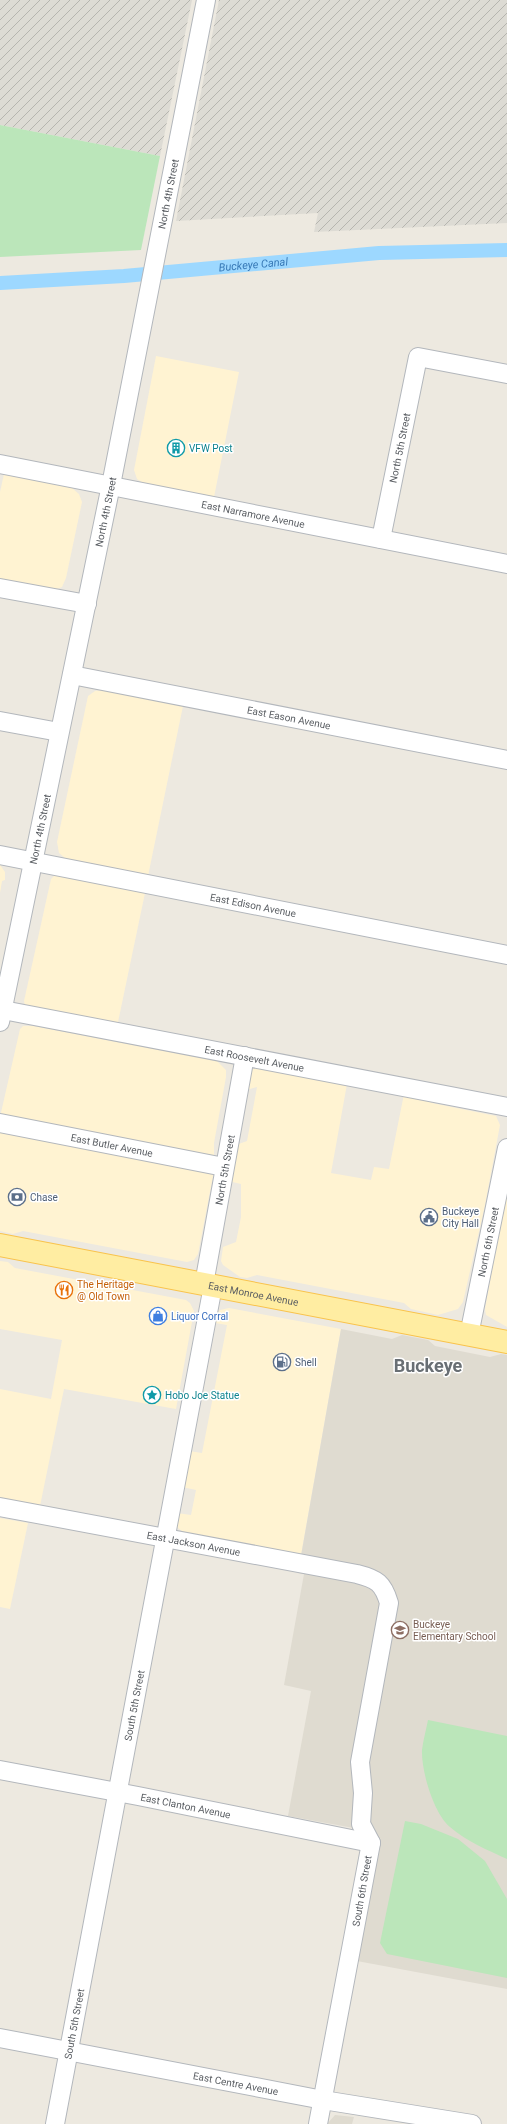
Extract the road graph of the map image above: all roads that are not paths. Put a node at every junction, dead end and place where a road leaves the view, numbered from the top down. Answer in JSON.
{"nodes":[{"id":1,"x":206,"y":0,"type":"edge"},
{"id":2,"x":507,"y":374,"type":"edge"},
{"id":3,"x":0,"y":464,"type":"edge"},
{"id":4,"x":111,"y":485,"type":"junction"},
{"id":5,"x":381,"y":539,"type":"junction"},
{"id":6,"x":507,"y":564,"type":"edge"},
{"id":7,"x":0,"y":588,"type":"edge"},
{"id":8,"x":87,"y":604,"type":"junction"},
{"id":9,"x":72,"y":675,"type":"junction"},
{"id":10,"x":0,"y":721,"type":"edge"},
{"id":11,"x":59,"y":732,"type":"junction"},
{"id":12,"x":507,"y":760,"type":"edge"},
{"id":13,"x":0,"y":855,"type":"edge"},
{"id":14,"x":33,"y":862,"type":"junction"},
{"id":15,"x":507,"y":955,"type":"edge"},
{"id":16,"x":4,"y":983,"type":"edge"},
{"id":17,"x":1,"y":1016,"type":"edge"},
{"id":18,"x":245,"y":1056,"type":"junction"},
{"id":19,"x":507,"y":1107,"type":"edge"},
{"id":20,"x":0,"y":1123,"type":"edge"},
{"id":21,"x":507,"y":1148,"type":"edge"},
{"id":22,"x":224,"y":1167,"type":"junction"},
{"id":23,"x":0,"y":1245,"type":"edge"},
{"id":24,"x":208,"y":1285,"type":"junction"},
{"id":25,"x":469,"y":1335,"type":"junction"},
{"id":26,"x":507,"y":1342,"type":"edge"},
{"id":27,"x":0,"y":1507,"type":"edge"},
{"id":28,"x":165,"y":1537,"type":"junction"},
{"id":29,"x":384,"y":1588,"type":"joint"},
{"id":30,"x":0,"y":1770,"type":"edge"},
{"id":31,"x":117,"y":1792,"type":"junction"},
{"id":32,"x":371,"y":1843,"type":"junction"},
{"id":33,"x":0,"y":2038,"type":"edge"},
{"id":34,"x":69,"y":2050,"type":"junction"},
{"id":35,"x":323,"y":2100,"type":"junction"},
{"id":36,"x":54,"y":2124,"type":"edge"},
{"id":37,"x":318,"y":2124,"type":"edge"},
{"id":38,"x":472,"y":2124,"type":"edge"}],
"edges":[{"from":1,"to":4,"type":"street","name":"North 4th Street"},
{"from":2,"to":5,"type":"street","name":"North 5th Street"},
{"from":3,"to":4,"type":"street","name":"East Narramore Avenue"},
{"from":4,"to":5,"type":"street","name":"East Narramore Avenue"},
{"from":4,"to":8,"type":"street","name":"North 4th Street"},
{"from":5,"to":6,"type":"street","name":"East Narramore Avenue"},
{"from":7,"to":8,"type":"street"},
{"from":8,"to":9,"type":"street","name":"North 4th Street"},
{"from":9,"to":11,"type":"street","name":"North 4th Street"},
{"from":9,"to":12,"type":"street","name":"East Eason Avenue"},
{"from":10,"to":11,"type":"street"},
{"from":11,"to":14,"type":"street","name":"North 4th Street"},
{"from":13,"to":14,"type":"street","name":"East Edison Avenue"},
{"from":14,"to":15,"type":"street","name":"East Edison Avenue"},
{"from":14,"to":16,"type":"street","name":"North 4th Street"},
{"from":16,"to":17,"type":"street","name":"North 4th Street"},
{"from":17,"to":18,"type":"street","name":"East Roosevelt Avenue"},
{"from":18,"to":19,"type":"street","name":"East Roosevelt Avenue"},
{"from":18,"to":22,"type":"street","name":"North 5th Street"},
{"from":20,"to":22,"type":"street","name":"East Butler Avenue"},
{"from":21,"to":25,"type":"street","name":"North 6th Street"},
{"from":22,"to":24,"type":"street","name":"North 5th Street"},
{"from":23,"to":24,"type":"main road","name":"East Monroe Avenue"},
{"from":24,"to":25,"type":"main road","name":"East Monroe Avenue"},
{"from":24,"to":28,"type":"street","name":"South 5th Street"},
{"from":25,"to":26,"type":"main road","name":"East Monroe Avenue"},
{"from":27,"to":28,"type":"street","name":"East Jackson Avenue"},
{"from":28,"to":29,"type":"street","name":"East Jackson Avenue"},
{"from":28,"to":31,"type":"street","name":"South 5th Street"},
{"from":29,"to":32,"type":"street","name":"South 6th Street"},
{"from":30,"to":31,"type":"street","name":"East Clanton Avenue"},
{"from":31,"to":32,"type":"street","name":"East Clanton Avenue"},
{"from":31,"to":34,"type":"street","name":"South 5th Street"},
{"from":32,"to":35,"type":"street","name":"South 6th Street"},
{"from":33,"to":34,"type":"street","name":"East Centre Avenue"},
{"from":34,"to":35,"type":"street","name":"East Centre Avenue"},
{"from":34,"to":36,"type":"street","name":"South 5th Street"},
{"from":35,"to":37,"type":"street","name":"South 6th Street"},
{"from":35,"to":38,"type":"street","name":"East Centre Avenue"}]}
